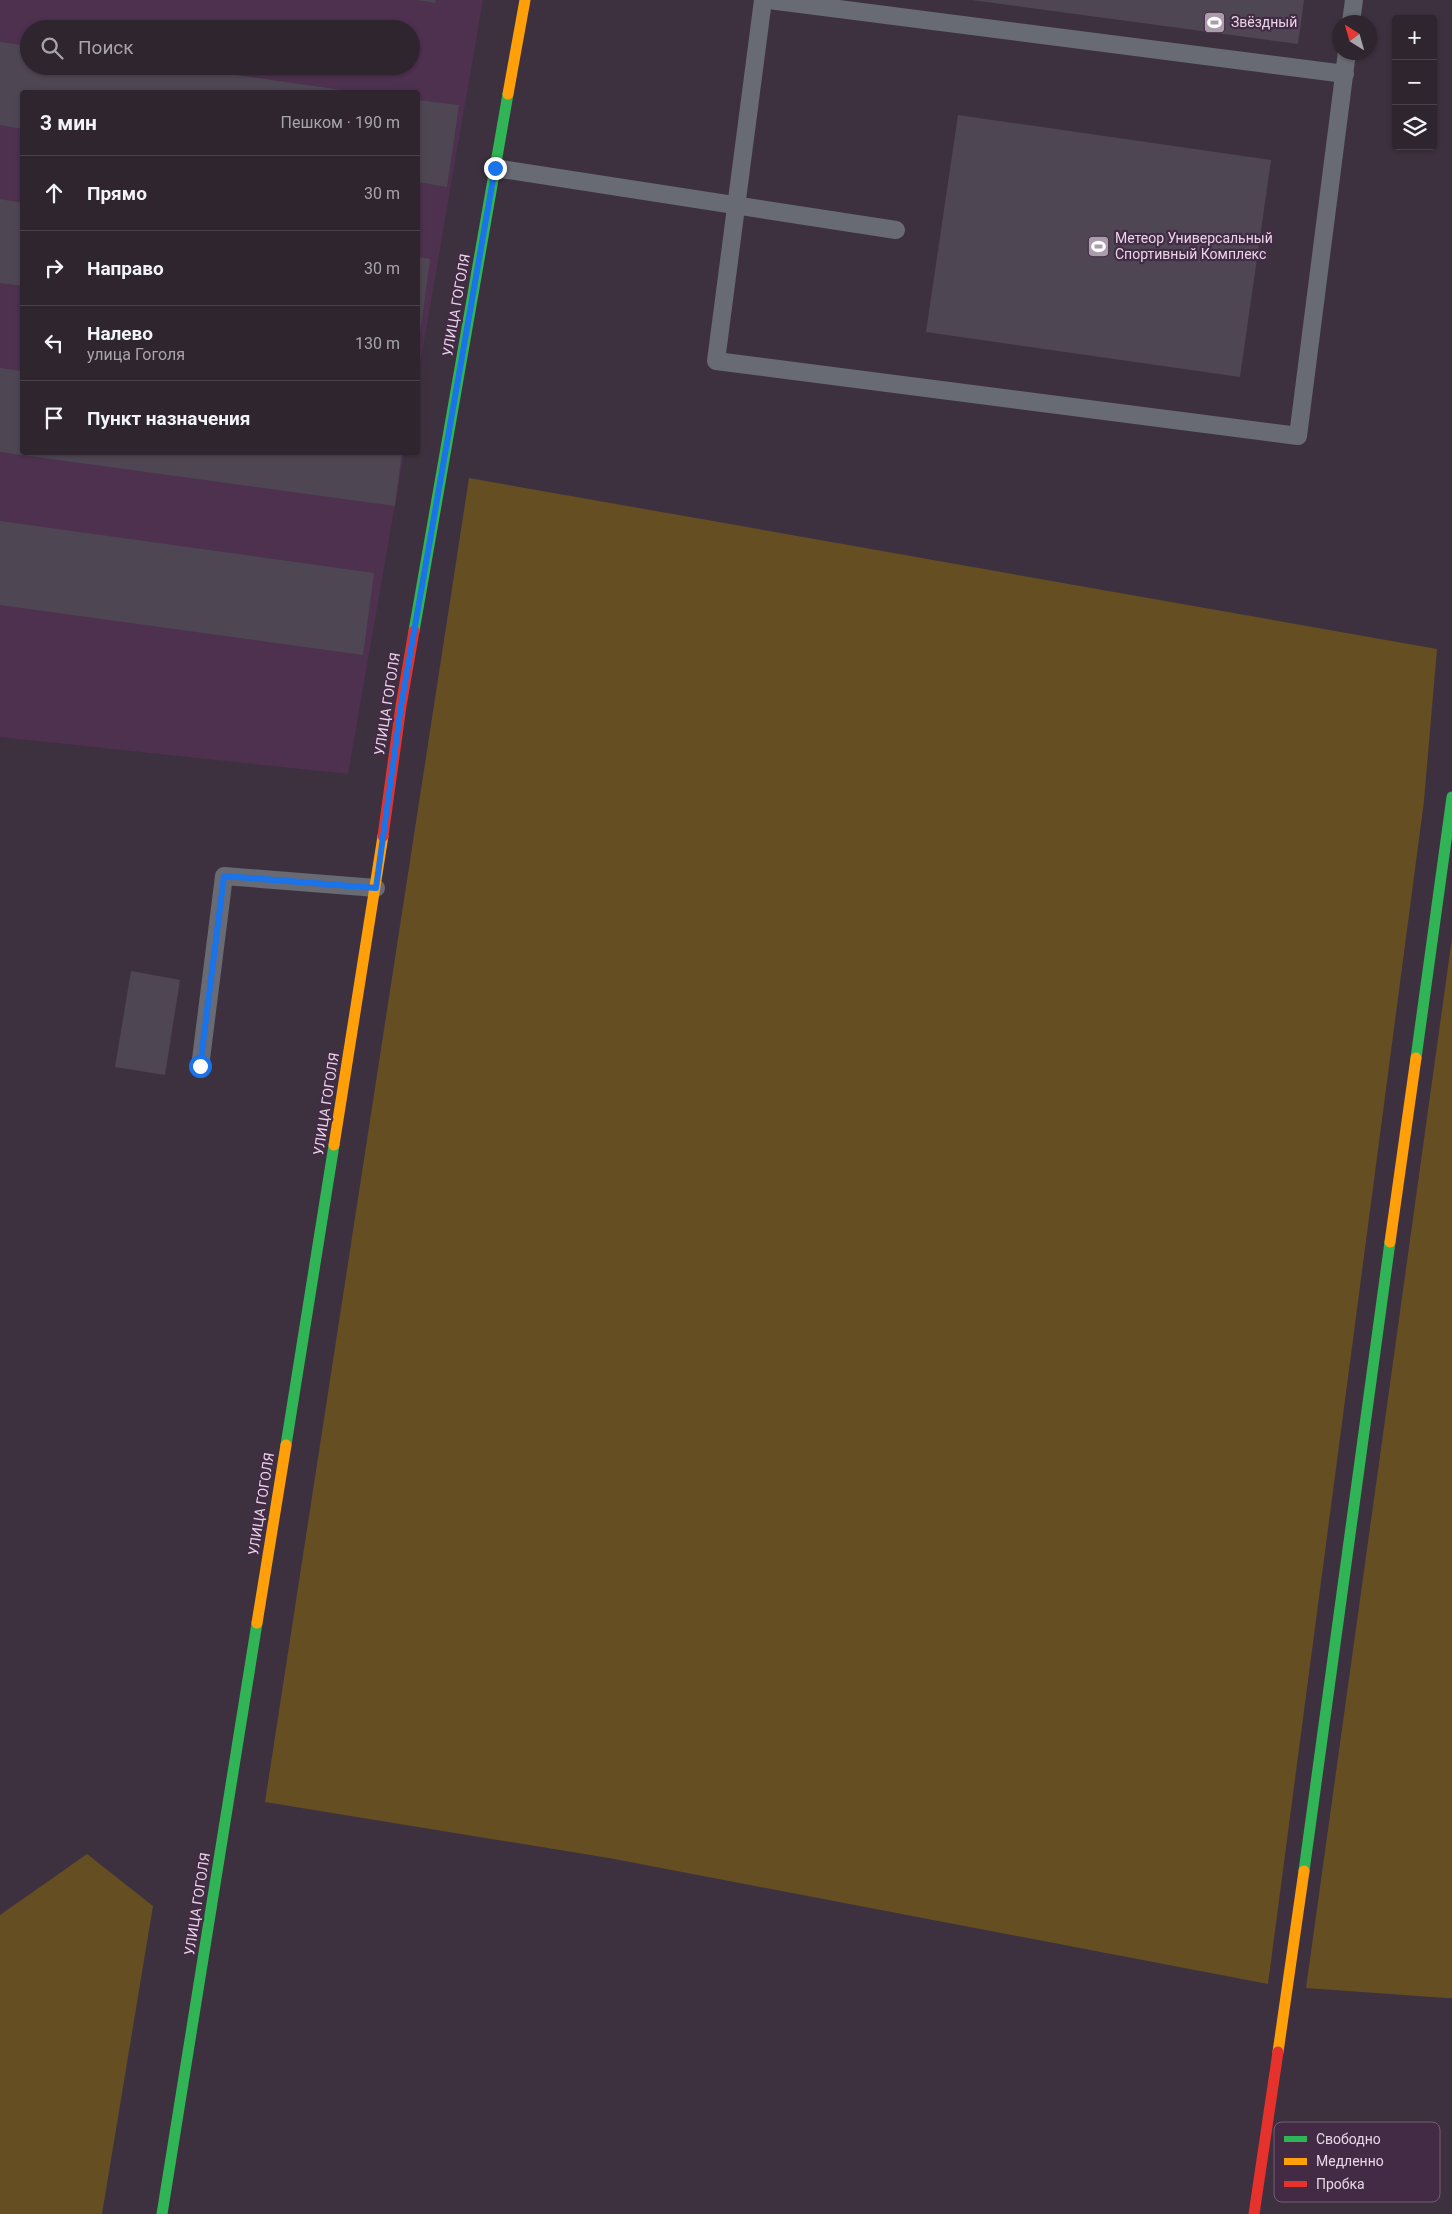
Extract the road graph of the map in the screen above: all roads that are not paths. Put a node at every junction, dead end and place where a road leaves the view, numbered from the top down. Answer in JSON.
{"nodes":[{"id":1,"x":525,"y":0,"type":"edge"},
{"id":2,"x":763,"y":0,"type":"edge"},
{"id":3,"x":769,"y":0,"type":"edge"},
{"id":4,"x":1354,"y":0,"type":"edge"},
{"id":5,"x":1352,"y":15,"type":"edge"},
{"id":6,"x":1346,"y":60,"type":"edge"},
{"id":7,"x":1344,"y":74,"type":"junction"},
{"id":8,"x":495,"y":168,"type":"junction"},
{"id":9,"x":736,"y":205,"type":"junction"},
{"id":10,"x":896,"y":230,"type":"dead end"},
{"id":11,"x":1452,"y":798,"type":"edge"},
{"id":12,"x":1452,"y":806,"type":"edge"},
{"id":13,"x":376,"y":888,"type":"junction"},
{"id":14,"x":200,"y":1066,"type":"dead end"},
{"id":15,"x":162,"y":2214,"type":"edge"},
{"id":16,"x":1254,"y":2214,"type":"edge"}],
"edges":[{"from":1,"to":8,"type":"main road","name":"УЛИЦА ГОГОЛЯ"},
{"from":2,"to":9,"type":"lane"},
{"from":3,"to":7,"type":"lane"},
{"from":4,"to":5,"type":"lane"},
{"from":6,"to":7,"type":"lane"},
{"from":7,"to":9,"type":"lane"},
{"from":8,"to":9,"type":"lane"},
{"from":8,"to":13,"type":"main road","name":"УЛИЦА ГОГОЛЯ"},
{"from":9,"to":10,"type":"lane"},
{"from":11,"to":12,"type":"main road"},
{"from":12,"to":16,"type":"main road"},
{"from":13,"to":14,"type":"lane"},
{"from":13,"to":15,"type":"main road","name":"УЛИЦА ГОГОЛЯ"}]}
